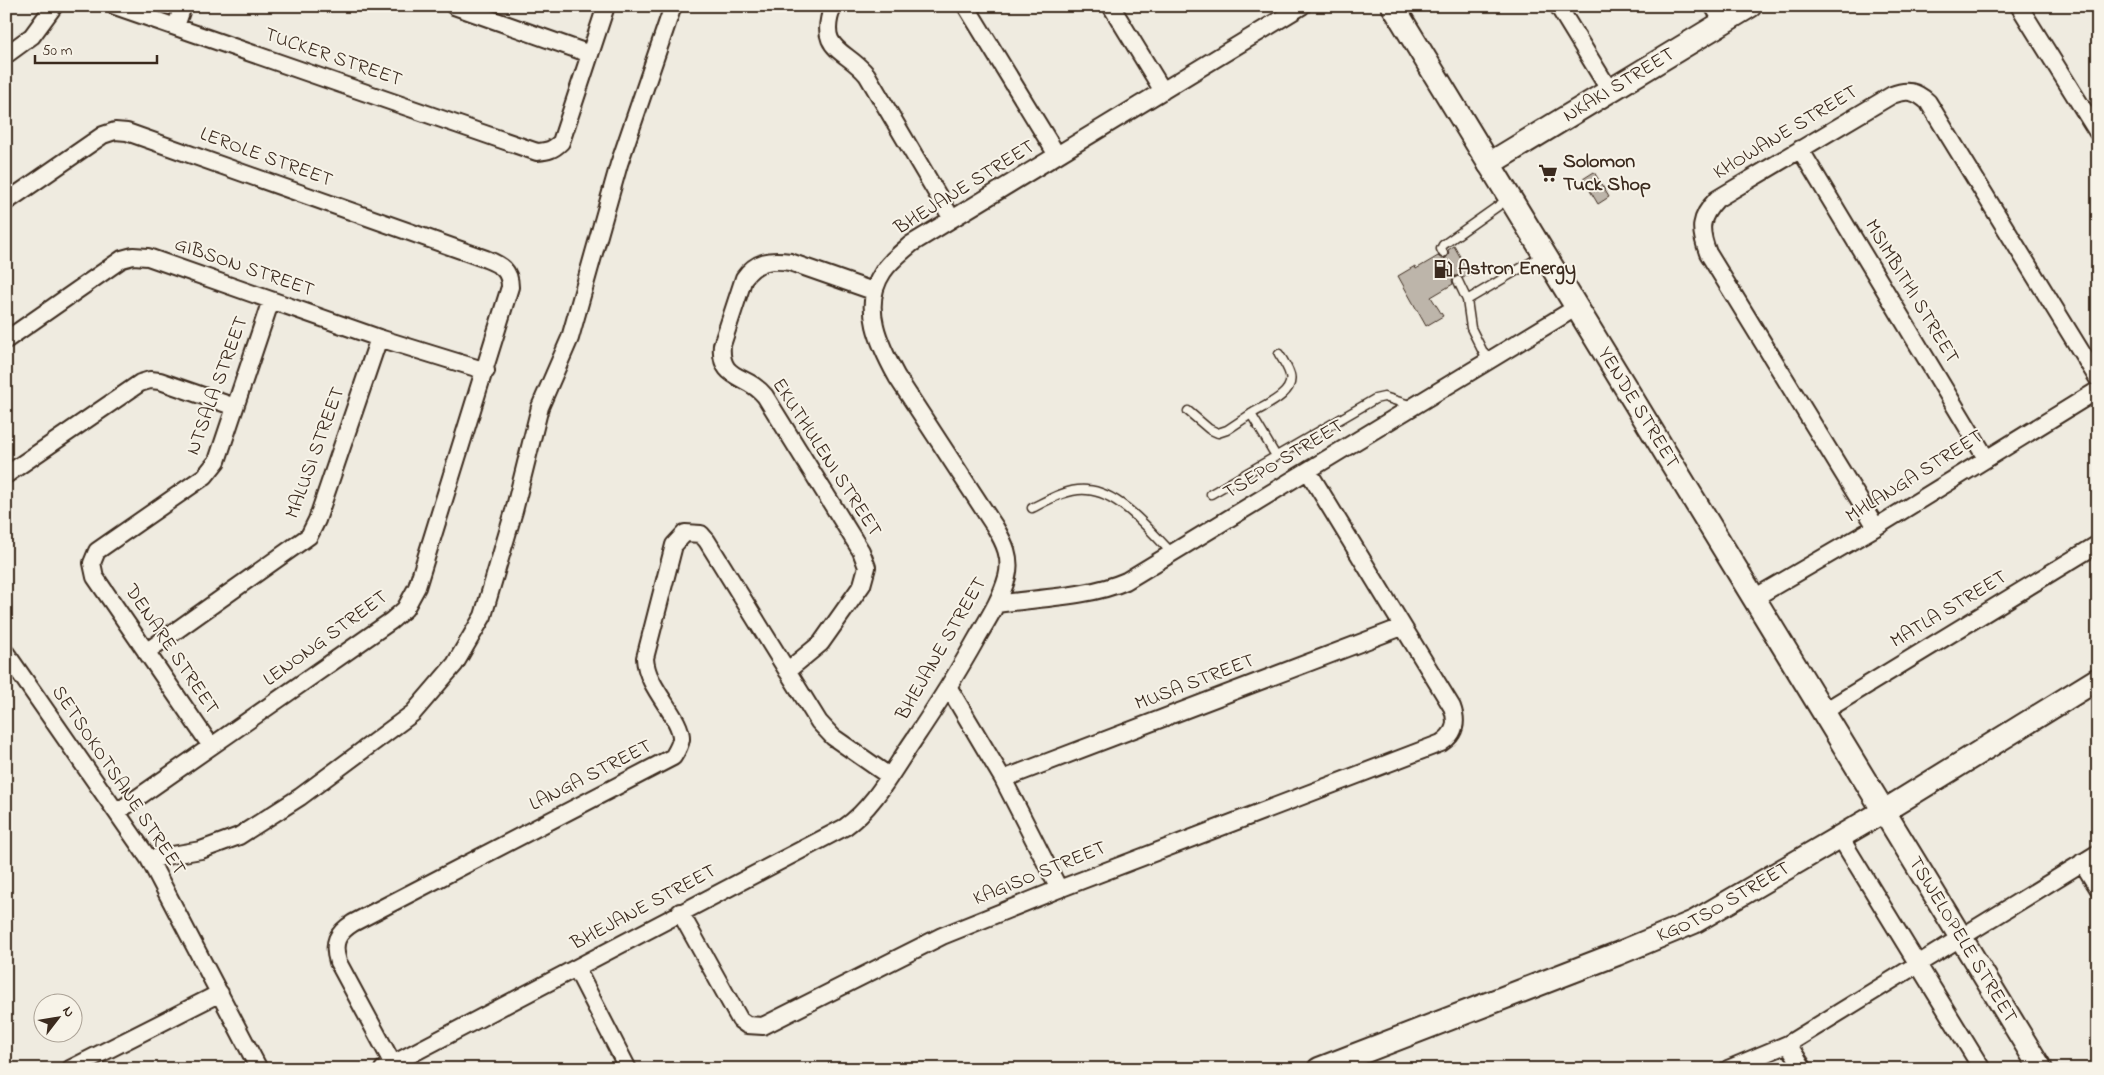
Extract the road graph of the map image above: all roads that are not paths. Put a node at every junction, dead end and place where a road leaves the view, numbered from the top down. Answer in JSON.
{"nodes":[{"id":1,"x":54,"y":6,"type":"edge"},
{"id":2,"x":115,"y":6,"type":"edge"},
{"id":3,"x":184,"y":6,"type":"edge"},
{"id":4,"x":454,"y":6,"type":"edge"},
{"id":5,"x":606,"y":6,"type":"edge"},
{"id":6,"x":673,"y":6,"type":"edge"},
{"id":7,"x":833,"y":6,"type":"edge"},
{"id":8,"x":966,"y":6,"type":"edge"},
{"id":9,"x":1111,"y":6,"type":"edge"},
{"id":10,"x":1302,"y":6,"type":"edge"},
{"id":11,"x":1393,"y":6,"type":"edge"},
{"id":12,"x":1558,"y":6,"type":"edge"},
{"id":13,"x":1750,"y":6,"type":"edge"},
{"id":14,"x":2019,"y":6,"type":"edge"},
{"id":15,"x":1718,"y":15,"type":"edge"},
{"id":16,"x":176,"y":26,"type":"junction"},
{"id":17,"x":590,"y":54,"type":"junction"},
{"id":18,"x":6,"y":55,"type":"edge"},
{"id":19,"x":1163,"y":91,"type":"junction"},
{"id":20,"x":1610,"y":91,"type":"junction"},
{"id":21,"x":2098,"y":133,"type":"edge"},
{"id":22,"x":1800,"y":149,"type":"junction"},
{"id":23,"x":1057,"y":156,"type":"junction"},
{"id":24,"x":1488,"y":164,"type":"junction"},
{"id":25,"x":1510,"y":198,"type":"junction"},
{"id":26,"x":6,"y":202,"type":"edge"},
{"id":27,"x":952,"y":219,"type":"junction"},
{"id":28,"x":1443,"y":253,"type":"dead end"},
{"id":29,"x":1544,"y":254,"type":"junction"},
{"id":30,"x":1458,"y":281,"type":"dead end"},
{"id":31,"x":510,"y":287,"type":"joint"},
{"id":32,"x":874,"y":291,"type":"junction"},
{"id":33,"x":271,"y":300,"type":"junction"},
{"id":34,"x":1467,"y":300,"type":"junction"},
{"id":35,"x":1577,"y":307,"type":"junction"},
{"id":36,"x":379,"y":338,"type":"junction"},
{"id":37,"x":6,"y":340,"type":"edge"},
{"id":38,"x":1280,"y":354,"type":"dead end"},
{"id":39,"x":1488,"y":362,"type":"junction"},
{"id":40,"x":486,"y":371,"type":"junction"},
{"id":41,"x":2098,"y":379,"type":"edge"},
{"id":42,"x":2098,"y":390,"type":"edge"},
{"id":43,"x":1415,"y":406,"type":"junction"},
{"id":44,"x":235,"y":407,"type":"junction"},
{"id":45,"x":1188,"y":410,"type":"dead end"},
{"id":46,"x":1251,"y":414,"type":"junction"},
{"id":47,"x":1276,"y":456,"type":"junction"},
{"id":48,"x":1986,"y":458,"type":"junction"},
{"id":49,"x":1308,"y":471,"type":"junction"},
{"id":50,"x":6,"y":476,"type":"edge"},
{"id":51,"x":1211,"y":494,"type":"dead end"},
{"id":52,"x":1032,"y":508,"type":"dead end"},
{"id":53,"x":1876,"y":527,"type":"junction"},
{"id":54,"x":2098,"y":544,"type":"edge"},
{"id":55,"x":1172,"y":554,"type":"junction"},
{"id":56,"x":95,"y":577,"type":"joint"},
{"id":57,"x":1754,"y":598,"type":"junction"},
{"id":58,"x":997,"y":604,"type":"junction"},
{"id":59,"x":1402,"y":627,"type":"junction"},
{"id":60,"x":6,"y":652,"type":"edge"},
{"id":61,"x":146,"y":652,"type":"junction"},
{"id":62,"x":787,"y":672,"type":"junction"},
{"id":63,"x":2098,"y":679,"type":"edge"},
{"id":64,"x":949,"y":688,"type":"junction"},
{"id":65,"x":1823,"y":712,"type":"junction"},
{"id":66,"x":211,"y":746,"type":"junction"},
{"id":67,"x":889,"y":776,"type":"junction"},
{"id":68,"x":1003,"y":779,"type":"junction"},
{"id":69,"x":1884,"y":811,"type":"junction"},
{"id":70,"x":117,"y":812,"type":"junction"},
{"id":71,"x":1840,"y":836,"type":"junction"},
{"id":72,"x":2098,"y":853,"type":"edge"},
{"id":73,"x":149,"y":859,"type":"junction"},
{"id":74,"x":2082,"y":862,"type":"junction"},
{"id":75,"x":2098,"y":888,"type":"edge"},
{"id":76,"x":1059,"y":889,"type":"junction"},
{"id":77,"x":680,"y":912,"type":"junction"},
{"id":78,"x":1962,"y":937,"type":"junction"},
{"id":79,"x":1919,"y":965,"type":"junction"},
{"id":80,"x":576,"y":968,"type":"junction"},
{"id":81,"x":220,"y":993,"type":"junction"},
{"id":82,"x":1788,"y":1044,"type":"junction"},
{"id":83,"x":388,"y":1066,"type":"edge"},
{"id":84,"x":70,"y":1069,"type":"edge"},
{"id":85,"x":259,"y":1069,"type":"edge"},
{"id":86,"x":628,"y":1069,"type":"edge"},
{"id":87,"x":1319,"y":1069,"type":"edge"},
{"id":88,"x":1728,"y":1069,"type":"edge"},
{"id":89,"x":1804,"y":1069,"type":"edge"},
{"id":90,"x":1982,"y":1069,"type":"edge"},
{"id":91,"x":2041,"y":1069,"type":"edge"}],
"edges":[{"from":1,"to":18,"type":"street"},
{"from":2,"to":16,"type":"street","name":"TUCKER STREET"},
{"from":3,"to":16,"type":"street"},
{"from":4,"to":17,"type":"street"},
{"from":5,"to":17,"type":"street"},
{"from":6,"to":73,"type":"street"},
{"from":7,"to":27,"type":"street"},
{"from":8,"to":23,"type":"street"},
{"from":9,"to":19,"type":"street"},
{"from":10,"to":19,"type":"street","name":"BHEJANE STREET"},
{"from":11,"to":24,"type":"street","name":"YENDE STREET"},
{"from":12,"to":20,"type":"street"},
{"from":13,"to":15,"type":"street","name":"NKAKI STREET"},
{"from":14,"to":21,"type":"street"},
{"from":15,"to":20,"type":"street","name":"NKAKI STREET"},
{"from":16,"to":17,"type":"street","name":"TUCKER STREET"},
{"from":19,"to":23,"type":"street","name":"BHEJANE STREET"},
{"from":20,"to":24,"type":"street","name":"NKAKI STREET"},
{"from":22,"to":41,"type":"street","name":"KHOWANE STREET"},
{"from":22,"to":48,"type":"street","name":"MSIMBITHI STREET"},
{"from":22,"to":53,"type":"street","name":"KHOWANE STREET"},
{"from":23,"to":27,"type":"street","name":"BHEJANE STREET"},
{"from":24,"to":25,"type":"street","name":"YENDE STREET"},
{"from":25,"to":28,"type":"lane"},
{"from":25,"to":29,"type":"street","name":"YENDE STREET"},
{"from":26,"to":31,"type":"street","name":"LEROLE STREET"},
{"from":27,"to":32,"type":"street","name":"BHEJANE STREET"},
{"from":29,"to":34,"type":"lane"},
{"from":29,"to":35,"type":"street","name":"YENDE STREET"},
{"from":30,"to":34,"type":"lane"},
{"from":31,"to":40,"type":"street","name":"LENONG STREET"},
{"from":32,"to":58,"type":"street","name":"BHEJANE STREET"},
{"from":32,"to":62,"type":"street","name":"EKUTHULENI STREET"},
{"from":33,"to":36,"type":"street","name":"GIBSON STREET"},
{"from":33,"to":37,"type":"street","name":"GIBSON STREET"},
{"from":33,"to":44,"type":"street","name":"NTSALA STREET"},
{"from":34,"to":39,"type":"lane"},
{"from":35,"to":39,"type":"street","name":"TSEPO STREET"},
{"from":35,"to":57,"type":"street","name":"YENDE STREET"},
{"from":36,"to":40,"type":"street","name":"GIBSON STREET"},
{"from":36,"to":61,"type":"street","name":"MALUSI STREET"},
{"from":38,"to":46,"type":"lane"},
{"from":39,"to":43,"type":"street","name":"TSEPO STREET"},
{"from":40,"to":66,"type":"street","name":"LENONG STREET"},
{"from":42,"to":48,"type":"street","name":"MHLANGA STREET"},
{"from":43,"to":47,"type":"lane"},
{"from":43,"to":49,"type":"street","name":"TSEPO STREET"},
{"from":44,"to":50,"type":"street"},
{"from":44,"to":56,"type":"street","name":"NTSALA STREET"},
{"from":45,"to":46,"type":"lane"},
{"from":46,"to":47,"type":"lane"},
{"from":47,"to":51,"type":"lane"},
{"from":48,"to":53,"type":"street","name":"MHLANGA STREET"},
{"from":49,"to":55,"type":"street","name":"TSEPO STREET"},
{"from":49,"to":59,"type":"street"},
{"from":52,"to":55,"type":"lane"},
{"from":53,"to":57,"type":"street","name":"MHLANGA STREET"},
{"from":54,"to":65,"type":"street","name":"MATLA STREET"},
{"from":55,"to":58,"type":"street","name":"TSEPO STREET"},
{"from":56,"to":61,"type":"street","name":"DENARE STREET"},
{"from":57,"to":65,"type":"street","name":"YENDE STREET"},
{"from":58,"to":64,"type":"street","name":"BHEJANE STREET"},
{"from":59,"to":68,"type":"street","name":"MUSA STREET"},
{"from":59,"to":76,"type":"street","name":"KAGISO STREET"},
{"from":60,"to":70,"type":"street","name":"SETSOKOTSANE STREET"},
{"from":61,"to":66,"type":"street","name":"DENARE STREET"},
{"from":62,"to":67,"type":"street","name":"LANGA STREET"},
{"from":62,"to":83,"type":"street","name":"LANGA STREET"},
{"from":63,"to":69,"type":"street","name":"KGOTSO STREET"},
{"from":64,"to":67,"type":"street","name":"BHEJANE STREET"},
{"from":64,"to":68,"type":"street"},
{"from":65,"to":69,"type":"street","name":"YENDE STREET"},
{"from":66,"to":70,"type":"street","name":"LENONG STREET"},
{"from":67,"to":77,"type":"street","name":"BHEJANE STREET"},
{"from":68,"to":76,"type":"street"},
{"from":69,"to":71,"type":"street","name":"KGOTSO STREET"},
{"from":69,"to":78,"type":"street","name":"TSWELOPELE STREET"},
{"from":70,"to":73,"type":"street","name":"SETSOKOTSANE STREET"},
{"from":71,"to":79,"type":"street"},
{"from":71,"to":87,"type":"street","name":"KGOTSO STREET"},
{"from":72,"to":74,"type":"street"},
{"from":73,"to":81,"type":"street","name":"SETSOKOTSANE STREET"},
{"from":74,"to":75,"type":"street"},
{"from":74,"to":78,"type":"street"},
{"from":76,"to":77,"type":"street","name":"KAGISO STREET"},
{"from":77,"to":80,"type":"street","name":"BHEJANE STREET"},
{"from":78,"to":79,"type":"street"},
{"from":78,"to":91,"type":"street","name":"TSWELOPELE STREET"},
{"from":79,"to":82,"type":"street"},
{"from":79,"to":90,"type":"street"},
{"from":80,"to":83,"type":"street","name":"BHEJANE STREET"},
{"from":80,"to":86,"type":"street"},
{"from":81,"to":84,"type":"street"},
{"from":81,"to":85,"type":"street","name":"SETSOKOTSANE STREET"},
{"from":82,"to":88,"type":"street"},
{"from":82,"to":89,"type":"street"}]}
